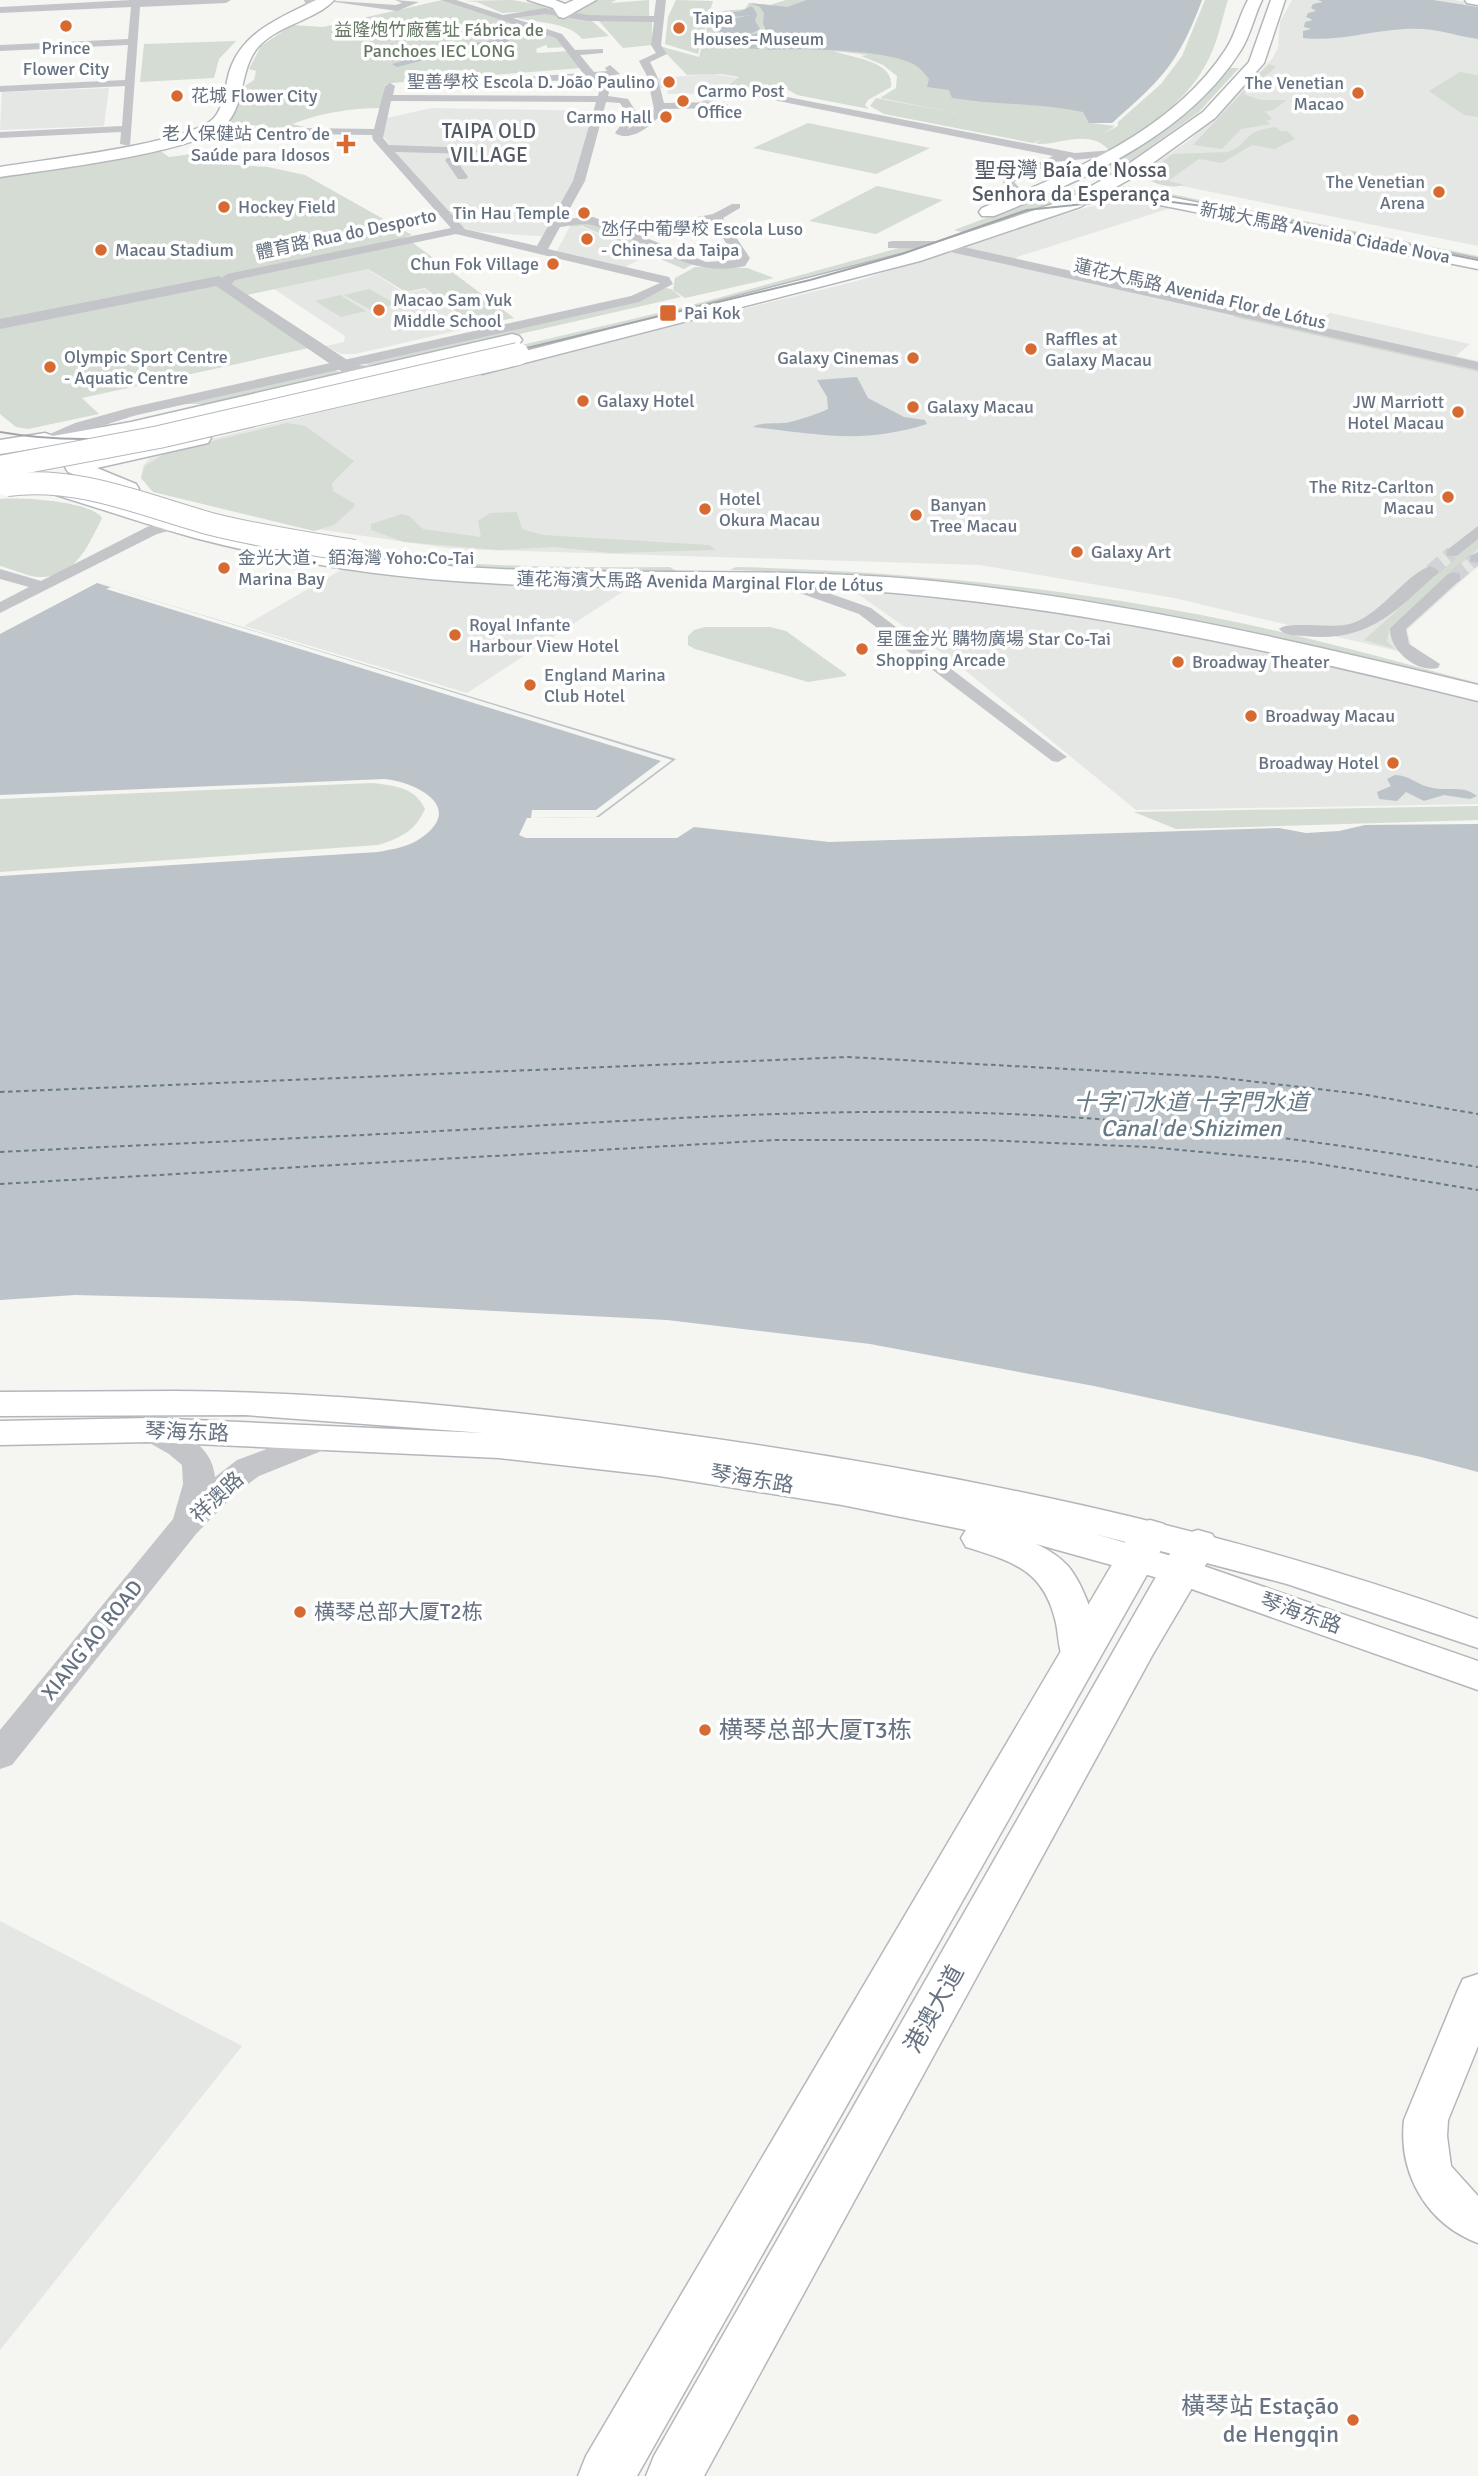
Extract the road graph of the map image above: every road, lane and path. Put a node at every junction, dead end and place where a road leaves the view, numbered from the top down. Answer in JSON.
{"nodes":[{"id":1,"x":226,"y":0,"type":"edge"},
{"id":2,"x":326,"y":0,"type":"edge"},
{"id":3,"x":400,"y":0,"type":"edge"},
{"id":4,"x":446,"y":0,"type":"edge"},
{"id":5,"x":535,"y":0,"type":"edge"},
{"id":6,"x":589,"y":0,"type":"edge"},
{"id":7,"x":661,"y":0,"type":"edge"},
{"id":8,"x":1255,"y":0,"type":"edge"},
{"id":9,"x":1266,"y":0,"type":"edge"},
{"id":10,"x":1278,"y":0,"type":"edge"},
{"id":11,"x":1472,"y":0,"type":"edge"},
{"id":12,"x":311,"y":1,"type":"edge"},
{"id":13,"x":358,"y":1,"type":"edge"},
{"id":14,"x":1478,"y":1,"type":"edge"},
{"id":15,"x":136,"y":2,"type":"edge"},
{"id":16,"x":6,"y":6,"type":"edge"},
{"id":17,"x":1232,"y":11,"type":"dead end"},
{"id":18,"x":501,"y":17,"type":"junction"},
{"id":19,"x":657,"y":19,"type":"junction"},
{"id":20,"x":133,"y":42,"type":"junction"},
{"id":21,"x":589,"y":44,"type":"dead end"},
{"id":22,"x":0,"y":48,"type":"edge"},
{"id":23,"x":570,"y":49,"type":"junction"},
{"id":24,"x":599,"y":51,"type":"dead end"},
{"id":25,"x":610,"y":68,"type":"dead end"},
{"id":26,"x":1214,"y":73,"type":"junction"},
{"id":27,"x":591,"y":76,"type":"junction"},
{"id":28,"x":228,"y":79,"type":"junction"},
{"id":29,"x":1241,"y":80,"type":"junction"},
{"id":30,"x":496,"y":82,"type":"dead end"},
{"id":31,"x":131,"y":83,"type":"junction"},
{"id":32,"x":390,"y":86,"type":"dead end"},
{"id":33,"x":0,"y":89,"type":"edge"},
{"id":34,"x":387,"y":98,"type":"junction"},
{"id":35,"x":602,"y":99,"type":"junction"},
{"id":36,"x":739,"y":101,"type":"junction"},
{"id":37,"x":659,"y":106,"type":"junction"},
{"id":38,"x":691,"y":119,"type":"dead end"},
{"id":39,"x":217,"y":124,"type":"junction"},
{"id":40,"x":629,"y":129,"type":"joint"},
{"id":41,"x":264,"y":130,"type":"junction"},
{"id":42,"x":379,"y":132,"type":"junction"},
{"id":43,"x":0,"y":135,"type":"edge"},
{"id":44,"x":126,"y":137,"type":"junction"},
{"id":45,"x":170,"y":142,"type":"junction"},
{"id":46,"x":386,"y":148,"type":"junction"},
{"id":47,"x":1108,"y":155,"type":"junction"},
{"id":48,"x":1049,"y":156,"type":"junction"},
{"id":49,"x":452,"y":160,"type":"junction"},
{"id":50,"x":399,"y":163,"type":"junction"},
{"id":51,"x":0,"y":169,"type":"edge"},
{"id":52,"x":462,"y":177,"type":"dead end"},
{"id":53,"x":1106,"y":184,"type":"junction"},
{"id":54,"x":1147,"y":192,"type":"junction"},
{"id":55,"x":1022,"y":197,"type":"junction"},
{"id":56,"x":736,"y":206,"type":"dead end"},
{"id":57,"x":993,"y":209,"type":"junction"},
{"id":58,"x":716,"y":217,"type":"junction"},
{"id":59,"x":1033,"y":218,"type":"junction"},
{"id":60,"x":557,"y":221,"type":"junction"},
{"id":61,"x":950,"y":226,"type":"junction"},
{"id":62,"x":456,"y":228,"type":"junction"},
{"id":63,"x":995,"y":232,"type":"junction"},
{"id":64,"x":626,"y":234,"type":"junction"},
{"id":65,"x":544,"y":245,"type":"junction"},
{"id":66,"x":892,"y":245,"type":"junction"},
{"id":67,"x":946,"y":247,"type":"junction"},
{"id":68,"x":1478,"y":253,"type":"edge"},
{"id":69,"x":913,"y":257,"type":"junction"},
{"id":70,"x":995,"y":258,"type":"junction"},
{"id":71,"x":698,"y":264,"type":"junction"},
{"id":72,"x":1478,"y":264,"type":"edge"},
{"id":73,"x":1038,"y":275,"type":"junction"},
{"id":74,"x":665,"y":280,"type":"junction"},
{"id":75,"x":226,"y":283,"type":"junction"},
{"id":76,"x":1106,"y":283,"type":"junction"},
{"id":77,"x":1170,"y":305,"type":"junction"},
{"id":78,"x":0,"y":324,"type":"edge"},
{"id":79,"x":557,"y":339,"type":"junction"},
{"id":80,"x":341,"y":364,"type":"junction"},
{"id":81,"x":1478,"y":366,"type":"edge"},
{"id":82,"x":376,"y":371,"type":"junction"},
{"id":83,"x":1478,"y":375,"type":"edge"},
{"id":84,"x":6,"y":424,"type":"dead end"},
{"id":85,"x":49,"y":440,"type":"junction"},
{"id":86,"x":185,"y":442,"type":"junction"},
{"id":87,"x":0,"y":447,"type":"edge"},
{"id":88,"x":77,"y":467,"type":"junction"},
{"id":89,"x":4,"y":479,"type":"edge"},
{"id":90,"x":116,"y":498,"type":"junction"},
{"id":91,"x":174,"y":525,"type":"junction"},
{"id":92,"x":1478,"y":531,"type":"edge"},
{"id":93,"x":114,"y":549,"type":"junction"},
{"id":94,"x":1452,"y":553,"type":"tunnel mouth"},
{"id":95,"x":469,"y":557,"type":"junction"},
{"id":96,"x":724,"y":561,"type":"junction"},
{"id":97,"x":671,"y":570,"type":"junction"},
{"id":98,"x":1431,"y":571,"type":"tunnel mouth"},
{"id":99,"x":0,"y":574,"type":"edge"},
{"id":100,"x":1454,"y":578,"type":"tunnel mouth"},
{"id":101,"x":745,"y":579,"type":"junction"},
{"id":102,"x":42,"y":586,"type":"junction"},
{"id":103,"x":844,"y":591,"type":"junction"},
{"id":104,"x":0,"y":608,"type":"edge"},
{"id":105,"x":1381,"y":615,"type":"junction"},
{"id":106,"x":1287,"y":629,"type":"junction"},
{"id":107,"x":1351,"y":644,"type":"junction"},
{"id":108,"x":1432,"y":664,"type":"junction"},
{"id":109,"x":1478,"y":676,"type":"edge"},
{"id":110,"x":1478,"y":693,"type":"edge"},
{"id":111,"x":1058,"y":757,"type":"dead end"},
{"id":112,"x":0,"y":1404,"type":"edge"},
{"id":113,"x":150,"y":1430,"type":"junction"},
{"id":114,"x":0,"y":1433,"type":"edge"},
{"id":115,"x":328,"y":1437,"type":"junction"},
{"id":116,"x":916,"y":1507,"type":"junction"},
{"id":117,"x":185,"y":1526,"type":"junction"},
{"id":118,"x":1166,"y":1552,"type":"junction"},
{"id":119,"x":1478,"y":1634,"type":"edge"},
{"id":120,"x":1079,"y":1654,"type":"junction"},
{"id":121,"x":1478,"y":1676,"type":"edge"},
{"id":122,"x":0,"y":1755,"type":"edge"},
{"id":123,"x":1478,"y":1992,"type":"edge"},
{"id":124,"x":1478,"y":2222,"type":"edge"},
{"id":125,"x":606,"y":2476,"type":"edge"},
{"id":126,"x":674,"y":2476,"type":"edge"}],
"edges":[{"from":1,"to":15,"type":"street"},
{"from":2,"to":13,"type":"street"},
{"from":2,"to":28,"type":"main road"},
{"from":3,"to":13,"type":"street"},
{"from":4,"to":18,"type":"street"},
{"from":5,"to":6,"type":"main road"},
{"from":7,"to":19,"type":"street"},
{"from":8,"to":26,"type":"main road"},
{"from":9,"to":29,"type":"main road"},
{"from":10,"to":29,"type":"main road"},
{"from":11,"to":14,"type":"main road"},
{"from":12,"to":28,"type":"main road"},
{"from":15,"to":16,"type":"street"},
{"from":15,"to":20,"type":"street"},
{"from":16,"to":22,"type":"street"},
{"from":17,"to":26,"type":"main road"},
{"from":18,"to":19,"type":"street"},
{"from":18,"to":23,"type":"street"},
{"from":19,"to":37,"type":"street"},
{"from":20,"to":22,"type":"street"},
{"from":20,"to":31,"type":"street"},
{"from":21,"to":23,"type":"street"},
{"from":23,"to":24,"type":"street"},
{"from":23,"to":27,"type":"street"},
{"from":25,"to":27,"type":"street"},
{"from":26,"to":47,"type":"main road"},
{"from":27,"to":30,"type":"street"},
{"from":27,"to":35,"type":"street"},
{"from":28,"to":39,"type":"main road"},
{"from":28,"to":44,"type":"main road"},
{"from":29,"to":53,"type":"main road"},
{"from":31,"to":33,"type":"street"},
{"from":31,"to":44,"type":"street"},
{"from":32,"to":34,"type":"street"},
{"from":34,"to":35,"type":"street"},
{"from":34,"to":42,"type":"street"},
{"from":35,"to":40,"type":"street"},
{"from":35,"to":60,"type":"street"},
{"from":36,"to":37,"type":"street"},
{"from":36,"to":38,"type":"street"},
{"from":36,"to":48,"type":"street"},
{"from":37,"to":40,"type":"street"},
{"from":39,"to":41,"type":"street"},
{"from":39,"to":45,"type":"main road"},
{"from":41,"to":42,"type":"street"},
{"from":41,"to":45,"type":"street"},
{"from":42,"to":46,"type":"street"},
{"from":43,"to":44,"type":"street"},
{"from":44,"to":51,"type":"main road"},
{"from":45,"to":51,"type":"main road"},
{"from":46,"to":49,"type":"street"},
{"from":46,"to":50,"type":"street"},
{"from":47,"to":48,"type":"street"},
{"from":47,"to":53,"type":"main road"},
{"from":47,"to":55,"type":"main road"},
{"from":48,"to":55,"type":"street"},
{"from":49,"to":50,"type":"street"},
{"from":49,"to":52,"type":"street"},
{"from":50,"to":62,"type":"street"},
{"from":53,"to":54,"type":"main road"},
{"from":53,"to":54,"type":"main road","name":"新城大馬路 Avenida Cidade Nova"},
{"from":53,"to":57,"type":"main road"},
{"from":53,"to":59,"type":"main road"},
{"from":54,"to":68,"type":"main road","name":"新城大馬路 Avenida Cidade Nova"},
{"from":54,"to":72,"type":"main road","name":"新城大馬路 Avenida Cidade Nova"},
{"from":55,"to":57,"type":"main road"},
{"from":56,"to":58,"type":"street"},
{"from":57,"to":61,"type":"main road"},
{"from":58,"to":64,"type":"street"},
{"from":58,"to":71,"type":"street"},
{"from":59,"to":61,"type":"main road"},
{"from":59,"to":63,"type":"main road"},
{"from":60,"to":64,"type":"street"},
{"from":60,"to":65,"type":"street"},
{"from":61,"to":66,"type":"main road"},
{"from":62,"to":65,"type":"street"},
{"from":62,"to":75,"type":"street","name":"體育路 Rua do Desporto"},
{"from":63,"to":67,"type":"main road"},
{"from":63,"to":70,"type":"street"},
{"from":64,"to":71,"type":"street"},
{"from":65,"to":74,"type":"street"},
{"from":66,"to":67,"type":"street","name":"蓮花大馬路 Avenida Flor de Lótus"},
{"from":66,"to":79,"type":"main road"},
{"from":67,"to":69,"type":"main road"},
{"from":67,"to":70,"type":"street","name":"蓮花大馬路 Avenida Flor de Lótus"},
{"from":69,"to":73,"type":"street","name":"蓮花大馬路 Avenida Flor de Lótus"},
{"from":69,"to":79,"type":"main road"},
{"from":70,"to":76,"type":"street","name":"蓮花大馬路 Avenida Flor de Lótus"},
{"from":71,"to":74,"type":"street"},
{"from":73,"to":76,"type":"street"},
{"from":73,"to":77,"type":"street","name":"蓮花大馬路 Avenida Flor de Lótus"},
{"from":74,"to":80,"type":"street"},
{"from":75,"to":78,"type":"street","name":"體育路 Rua do Desporto"},
{"from":75,"to":80,"type":"street"},
{"from":76,"to":77,"type":"street"},
{"from":76,"to":81,"type":"street","name":"蓮花大馬路 Avenida Flor de Lótus"},
{"from":77,"to":83,"type":"street","name":"蓮花大馬路 Avenida Flor de Lótus"},
{"from":79,"to":82,"type":"main road"},
{"from":79,"to":86,"type":"main road"},
{"from":79,"to":89,"type":"main road","bridge":true},
{"from":80,"to":82,"type":"street"},
{"from":80,"to":85,"type":"street"},
{"from":82,"to":85,"type":"main road"},
{"from":84,"to":85,"type":"main road"},
{"from":85,"to":87,"type":"main road"},
{"from":85,"to":88,"type":"main road"},
{"from":86,"to":88,"type":"main road"},
{"from":86,"to":90,"type":"main road"},
{"from":88,"to":89,"type":"main road"},
{"from":88,"to":90,"type":"main road","name":"蓮花海濱大馬路 Avenida Marginal Flor de Lótus"},
{"from":89,"to":90,"type":"main road"},
{"from":89,"to":95,"type":"main road","bridge":true},
{"from":90,"to":91,"type":"main road","name":"蓮花海濱大馬路 Avenida Marginal Flor de Lótus"},
{"from":90,"to":93,"type":"street"},
{"from":90,"to":95,"type":"main road","name":"蓮花海濱大馬路 Avenida Marginal Flor de Lótus"},
{"from":91,"to":93,"type":"street"},
{"from":91,"to":97,"type":"main road","name":"蓮花海濱大馬路 Avenida Marginal Flor de Lótus"},
{"from":92,"to":94,"type":"street"},
{"from":93,"to":102,"type":"street"},
{"from":95,"to":97,"type":"main road","name":"蓮花海濱大馬路 Avenida Marginal Flor de Lótus"},
{"from":96,"to":97,"type":"main road","name":"蓮花海濱大馬路 Avenida Marginal Flor de Lótus"},
{"from":96,"to":101,"type":"main road"},
{"from":96,"to":106,"type":"main road","name":"蓮花海濱大馬路 Avenida Marginal Flor de Lótus"},
{"from":97,"to":101,"type":"main road","name":"蓮花海濱大馬路 Avenida Marginal Flor de Lótus"},
{"from":98,"to":105,"type":"street"},
{"from":99,"to":102,"type":"street"},
{"from":100,"to":108,"type":"street"},
{"from":101,"to":103,"type":"main road","name":"蓮花海濱大馬路 Avenida Marginal Flor de Lótus"},
{"from":102,"to":104,"type":"street"},
{"from":103,"to":110,"type":"main road","name":"蓮花海濱大馬路 Avenida Marginal Flor de Lótus"},
{"from":103,"to":111,"type":"street"},
{"from":105,"to":106,"type":"street"},
{"from":105,"to":107,"type":"street"},
{"from":106,"to":107,"type":"main road","name":"蓮花海濱大馬路 Avenida Marginal Flor de Lótus"},
{"from":107,"to":108,"type":"main road","name":"蓮花海濱大馬路 Avenida Marginal Flor de Lótus"},
{"from":108,"to":109,"type":"main road","name":"蓮花海濱大馬路 Avenida Marginal Flor de Lótus"},
{"from":112,"to":118,"type":"main road","name":"琴海东路"},
{"from":113,"to":114,"type":"main road","name":"琴海东路"},
{"from":113,"to":115,"type":"main road","name":"琴海东路"},
{"from":113,"to":117,"type":"street","name":"祥澳路"},
{"from":115,"to":116,"type":"main road","name":"琴海东路"},
{"from":115,"to":117,"type":"street","name":"祥澳路"},
{"from":116,"to":118,"type":"main road","name":"琴海东路"},
{"from":116,"to":120,"type":"main road"},
{"from":117,"to":122,"type":"street","name":"XIANG'AO ROAD"},
{"from":118,"to":119,"type":"main road","name":"琴海东路"},
{"from":118,"to":120,"type":"main road"},
{"from":118,"to":121,"type":"main road","name":"琴海东路"},
{"from":118,"to":126,"type":"main road","name":"港澳大道"},
{"from":120,"to":125,"type":"main road"},
{"from":123,"to":124,"type":"main road"}]}
